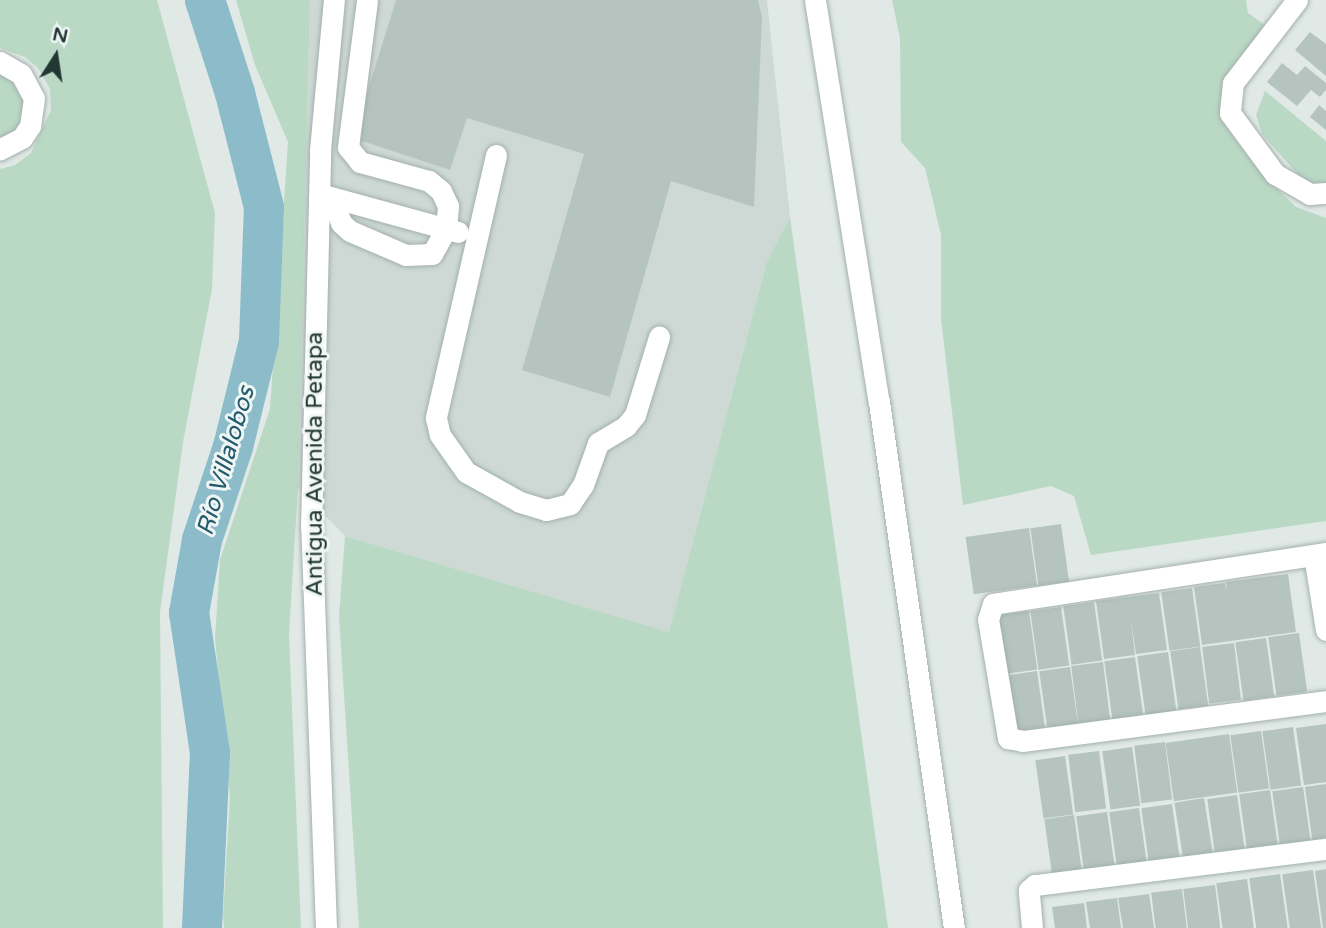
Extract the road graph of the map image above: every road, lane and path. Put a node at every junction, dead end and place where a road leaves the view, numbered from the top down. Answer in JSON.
{"nodes":[{"id":1,"x":334,"y":0,"type":"edge"},
{"id":2,"x":367,"y":0,"type":"edge"},
{"id":3,"x":815,"y":0,"type":"edge"},
{"id":4,"x":1297,"y":0,"type":"edge"},
{"id":5,"x":0,"y":62,"type":"edge"},
{"id":6,"x":0,"y":149,"type":"edge"},
{"id":7,"x":496,"y":155,"type":"dead end"},
{"id":8,"x":1326,"y":193,"type":"edge"},
{"id":9,"x":325,"y":196,"type":"junction"},
{"id":10,"x":446,"y":229,"type":"junction"},
{"id":11,"x":477,"y":237,"type":"junction"},
{"id":12,"x":659,"y":337,"type":"dead end"},
{"id":13,"x":1320,"y":554,"type":"edge"},
{"id":14,"x":1326,"y":630,"type":"edge"},
{"id":15,"x":1326,"y":701,"type":"edge"},
{"id":16,"x":1326,"y":849,"type":"edge"},
{"id":17,"x":326,"y":928,"type":"edge"},
{"id":18,"x":954,"y":928,"type":"edge"},
{"id":19,"x":1032,"y":928,"type":"edge"}],
"edges":[{"from":1,"to":9,"type":"street","name":"Antigua Avenida Petapa"},
{"from":2,"to":10,"type":"street"},
{"from":3,"to":18,"type":"street"},
{"from":4,"to":8,"type":"street"},
{"from":5,"to":6,"type":"street"},
{"from":7,"to":11,"type":"street"},
{"from":9,"to":10,"type":"street"},
{"from":9,"to":10,"type":"street"},
{"from":9,"to":17,"type":"street","name":"Antigua Avenida Petapa"},
{"from":10,"to":11,"type":"street"},
{"from":11,"to":12,"type":"street"},
{"from":13,"to":14,"type":"street"},
{"from":13,"to":15,"type":"street"},
{"from":16,"to":19,"type":"street"}]}
